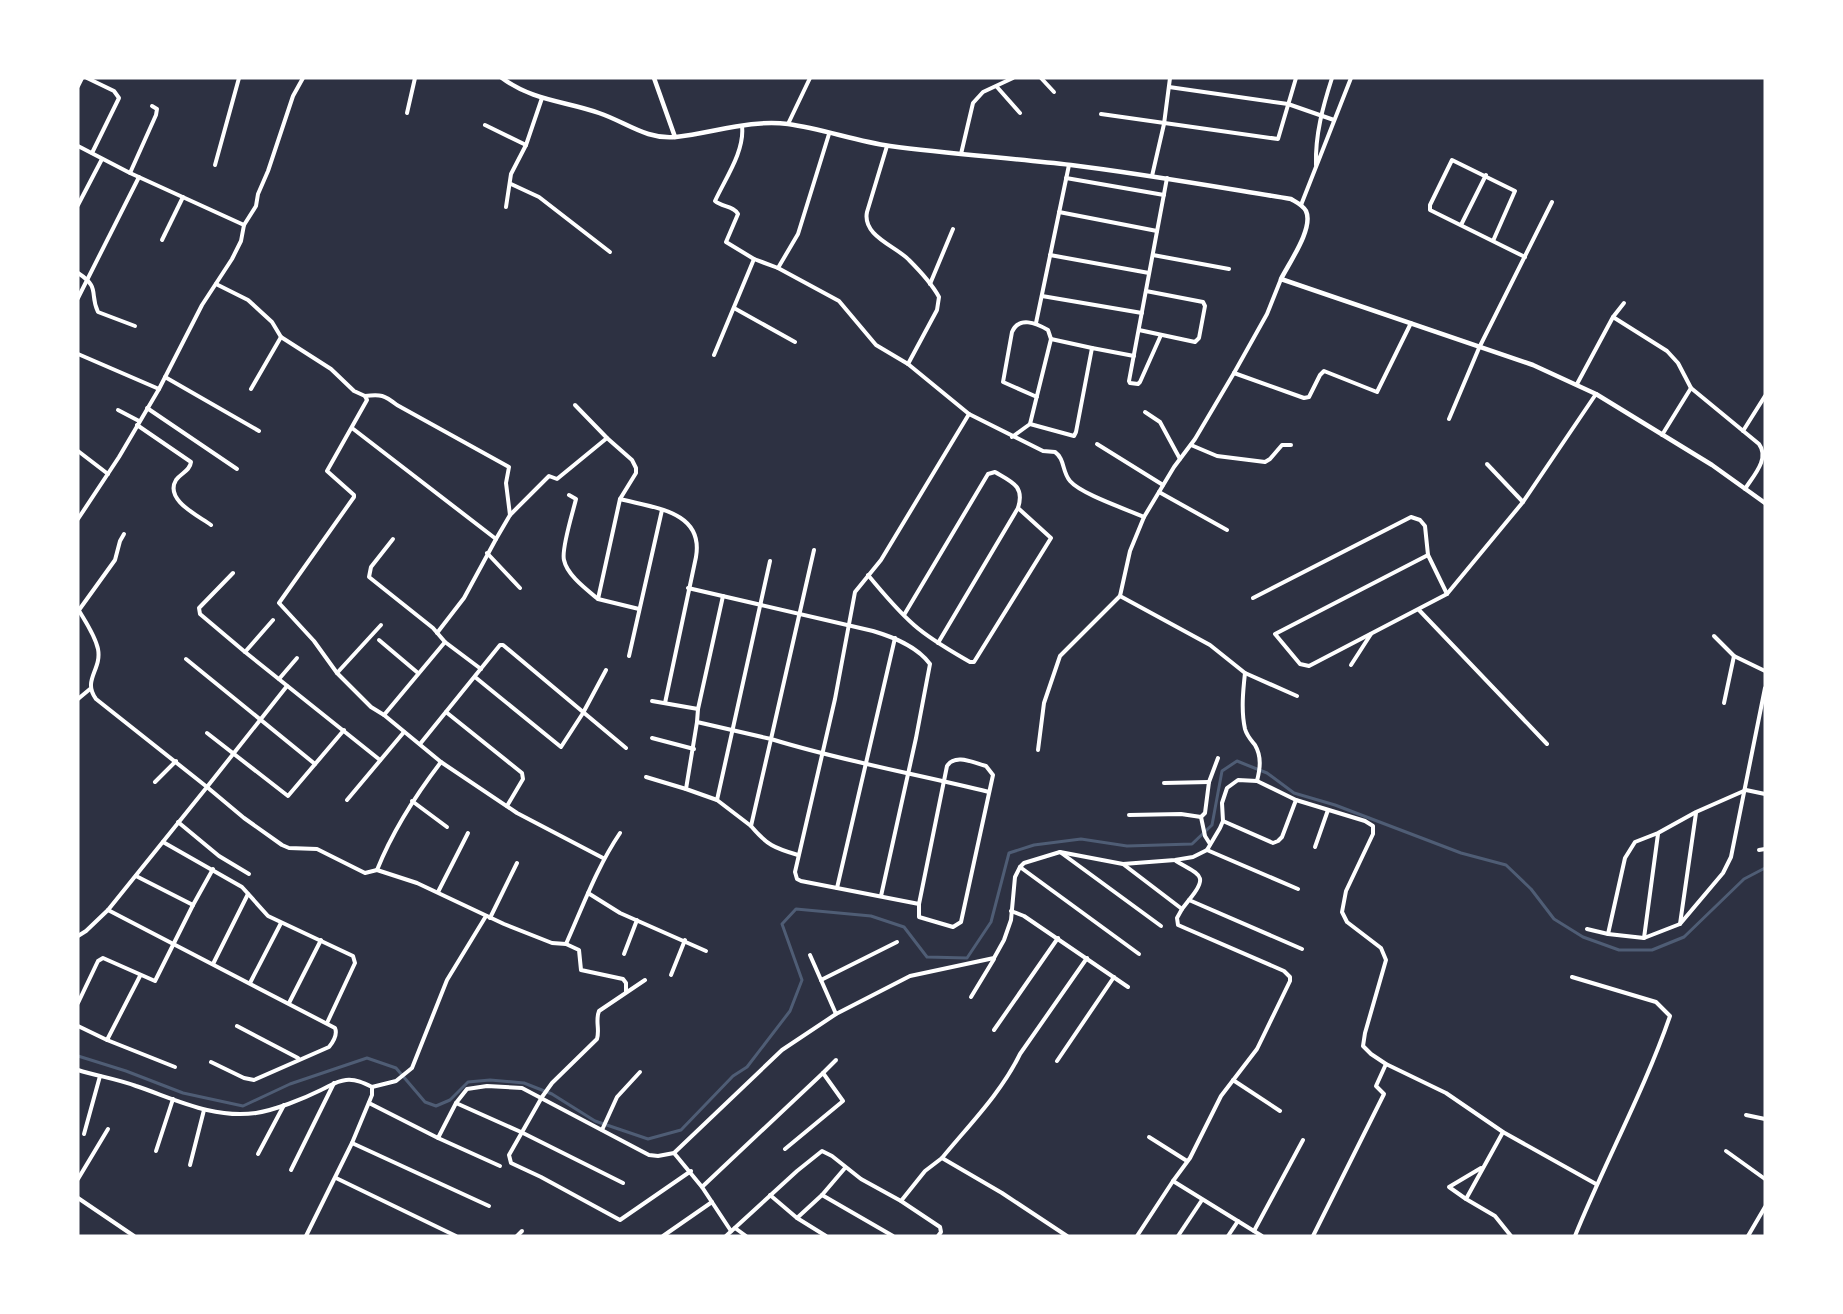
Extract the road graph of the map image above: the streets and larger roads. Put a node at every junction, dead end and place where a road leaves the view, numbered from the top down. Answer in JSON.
{"nodes":[{"id":1,"x":82,"y":78,"type":"edge"},
{"id":2,"x":87,"y":78,"type":"edge"},
{"id":3,"x":239,"y":78,"type":"edge"},
{"id":4,"x":303,"y":78,"type":"edge"},
{"id":5,"x":415,"y":78,"type":"edge"},
{"id":6,"x":502,"y":78,"type":"edge"},
{"id":7,"x":654,"y":78,"type":"edge"},
{"id":8,"x":810,"y":78,"type":"edge"},
{"id":9,"x":1013,"y":78,"type":"edge"},
{"id":10,"x":1041,"y":78,"type":"edge"},
{"id":11,"x":1170,"y":78,"type":"edge"},
{"id":12,"x":1296,"y":78,"type":"edge"},
{"id":13,"x":1332,"y":78,"type":"edge"},
{"id":14,"x":1352,"y":78,"type":"edge"},
{"id":15,"x":78,"y":86,"type":"edge"},
{"id":16,"x":997,"y":87,"type":"junction"},
{"id":17,"x":1169,"y":87,"type":"junction"},
{"id":18,"x":1054,"y":92,"type":"dead end"},
{"id":19,"x":542,"y":98,"type":"junction"},
{"id":20,"x":1288,"y":104,"type":"junction"},
{"id":21,"x":152,"y":106,"type":"dead end"},
{"id":22,"x":407,"y":113,"type":"dead end"},
{"id":23,"x":1020,"y":113,"type":"dead end"},
{"id":24,"x":1101,"y":114,"type":"dead end"},
{"id":25,"x":1321,"y":115,"type":"junction"},
{"id":26,"x":1334,"y":120,"type":"junction"},
{"id":27,"x":788,"y":124,"type":"junction"},
{"id":28,"x":1164,"y":124,"type":"junction"},
{"id":29,"x":485,"y":125,"type":"dead end"},
{"id":30,"x":742,"y":126,"type":"junction"},
{"id":31,"x":829,"y":134,"type":"junction"},
{"id":32,"x":675,"y":137,"type":"junction"},
{"id":33,"x":526,"y":145,"type":"junction"},
{"id":34,"x":78,"y":146,"type":"edge"},
{"id":35,"x":887,"y":146,"type":"junction"},
{"id":36,"x":92,"y":153,"type":"junction"},
{"id":37,"x":961,"y":154,"type":"junction"},
{"id":38,"x":102,"y":159,"type":"junction"},
{"id":39,"x":215,"y":165,"type":"dead end"},
{"id":40,"x":1069,"y":165,"type":"junction"},
{"id":41,"x":1316,"y":169,"type":"junction"},
{"id":42,"x":130,"y":173,"type":"junction"},
{"id":43,"x":1486,"y":175,"type":"junction"},
{"id":44,"x":1152,"y":176,"type":"junction"},
{"id":45,"x":139,"y":177,"type":"junction"},
{"id":46,"x":1066,"y":178,"type":"junction"},
{"id":47,"x":1167,"y":178,"type":"junction"},
{"id":48,"x":511,"y":184,"type":"junction"},
{"id":49,"x":1164,"y":195,"type":"junction"},
{"id":50,"x":183,"y":197,"type":"junction"},
{"id":51,"x":1552,"y":202,"type":"dead end"},
{"id":52,"x":78,"y":205,"type":"edge"},
{"id":53,"x":1301,"y":205,"type":"junction"},
{"id":54,"x":507,"y":207,"type":"dead end"},
{"id":55,"x":1059,"y":212,"type":"junction"},
{"id":56,"x":244,"y":225,"type":"junction"},
{"id":57,"x":1461,"y":225,"type":"junction"},
{"id":58,"x":953,"y":229,"type":"dead end"},
{"id":59,"x":1157,"y":231,"type":"junction"},
{"id":60,"x":162,"y":240,"type":"dead end"},
{"id":61,"x":1493,"y":241,"type":"junction"},
{"id":62,"x":610,"y":252,"type":"dead end"},
{"id":63,"x":1050,"y":255,"type":"junction"},
{"id":64,"x":1153,"y":255,"type":"junction"},
{"id":65,"x":1526,"y":257,"type":"junction"},
{"id":66,"x":754,"y":259,"type":"junction"},
{"id":67,"x":778,"y":268,"type":"junction"},
{"id":68,"x":1229,"y":269,"type":"dead end"},
{"id":69,"x":78,"y":273,"type":"edge"},
{"id":70,"x":1149,"y":273,"type":"junction"},
{"id":71,"x":87,"y":279,"type":"junction"},
{"id":72,"x":1281,"y":279,"type":"junction"},
{"id":73,"x":216,"y":284,"type":"junction"},
{"id":74,"x":930,"y":284,"type":"junction"},
{"id":75,"x":1146,"y":291,"type":"junction"},
{"id":76,"x":1042,"y":296,"type":"junction"},
{"id":77,"x":78,"y":298,"type":"edge"},
{"id":78,"x":1624,"y":303,"type":"dead end"},
{"id":79,"x":734,"y":308,"type":"junction"},
{"id":80,"x":1142,"y":313,"type":"junction"},
{"id":81,"x":1613,"y":317,"type":"junction"},
{"id":82,"x":1036,"y":323,"type":"junction"},
{"id":83,"x":1411,"y":323,"type":"junction"},
{"id":84,"x":135,"y":326,"type":"dead end"},
{"id":85,"x":1139,"y":330,"type":"junction"},
{"id":86,"x":1161,"y":335,"type":"junction"},
{"id":87,"x":281,"y":337,"type":"junction"},
{"id":88,"x":1051,"y":339,"type":"junction"},
{"id":89,"x":795,"y":342,"type":"dead end"},
{"id":90,"x":1092,"y":348,"type":"junction"},
{"id":91,"x":1479,"y":348,"type":"junction"},
{"id":92,"x":78,"y":354,"type":"edge"},
{"id":93,"x":714,"y":355,"type":"dead end"},
{"id":94,"x":1134,"y":356,"type":"junction"},
{"id":95,"x":908,"y":364,"type":"junction"},
{"id":96,"x":1234,"y":373,"type":"junction"},
{"id":97,"x":165,"y":377,"type":"junction"},
{"id":98,"x":1577,"y":384,"type":"junction"},
{"id":99,"x":1691,"y":388,"type":"junction"},
{"id":100,"x":159,"y":389,"type":"junction"},
{"id":101,"x":251,"y":389,"type":"dead end"},
{"id":102,"x":1596,"y":394,"type":"junction"},
{"id":103,"x":365,"y":396,"type":"junction"},
{"id":104,"x":1765,"y":396,"type":"edge"},
{"id":105,"x":1037,"y":397,"type":"junction"},
{"id":106,"x":575,"y":405,"type":"dead end"},
{"id":107,"x":147,"y":408,"type":"junction"},
{"id":108,"x":118,"y":410,"type":"dead end"},
{"id":109,"x":1145,"y":412,"type":"dead end"},
{"id":110,"x":969,"y":414,"type":"junction"},
{"id":111,"x":1449,"y":419,"type":"dead end"},
{"id":112,"x":138,"y":423,"type":"junction"},
{"id":113,"x":1030,"y":424,"type":"junction"},
{"id":114,"x":352,"y":428,"type":"junction"},
{"id":115,"x":259,"y":431,"type":"dead end"},
{"id":116,"x":1743,"y":431,"type":"junction"},
{"id":117,"x":1662,"y":435,"type":"junction"},
{"id":118,"x":1011,"y":437,"type":"junction"},
{"id":119,"x":607,"y":438,"type":"junction"},
{"id":120,"x":1097,"y":444,"type":"dead end"},
{"id":121,"x":1191,"y":445,"type":"junction"},
{"id":122,"x":1291,"y":445,"type":"dead end"},
{"id":123,"x":78,"y":451,"type":"edge"},
{"id":124,"x":1765,"y":451,"type":"edge"},
{"id":125,"x":1180,"y":459,"type":"junction"},
{"id":126,"x":1487,"y":464,"type":"dead end"},
{"id":127,"x":237,"y":469,"type":"dead end"},
{"id":128,"x":108,"y":474,"type":"junction"},
{"id":129,"x":1163,"y":485,"type":"junction"},
{"id":130,"x":1745,"y":489,"type":"junction"},
{"id":131,"x":1159,"y":492,"type":"junction"},
{"id":132,"x":569,"y":495,"type":"dead end"},
{"id":133,"x":620,"y":499,"type":"junction"},
{"id":134,"x":1523,"y":502,"type":"junction"},
{"id":135,"x":1765,"y":503,"type":"edge"},
{"id":136,"x":1018,"y":508,"type":"junction"},
{"id":137,"x":662,"y":510,"type":"junction"},
{"id":138,"x":510,"y":515,"type":"junction"},
{"id":139,"x":1144,"y":517,"type":"junction"},
{"id":140,"x":78,"y":519,"type":"edge"},
{"id":141,"x":211,"y":525,"type":"dead end"},
{"id":142,"x":1227,"y":530,"type":"dead end"},
{"id":143,"x":124,"y":534,"type":"dead end"},
{"id":144,"x":393,"y":539,"type":"dead end"},
{"id":145,"x":496,"y":539,"type":"junction"},
{"id":146,"x":814,"y":550,"type":"dead end"},
{"id":147,"x":487,"y":553,"type":"junction"},
{"id":148,"x":1428,"y":555,"type":"junction"},
{"id":149,"x":770,"y":561,"type":"dead end"},
{"id":150,"x":233,"y":573,"type":"dead end"},
{"id":151,"x":868,"y":575,"type":"junction"},
{"id":152,"x":520,"y":588,"type":"dead end"},
{"id":153,"x":688,"y":588,"type":"junction"},
{"id":154,"x":1447,"y":594,"type":"junction"},
{"id":155,"x":723,"y":596,"type":"junction"},
{"id":156,"x":1120,"y":596,"type":"junction"},
{"id":157,"x":1253,"y":598,"type":"dead end"},
{"id":158,"x":598,"y":599,"type":"junction"},
{"id":159,"x":759,"y":604,"type":"junction"},
{"id":160,"x":639,"y":609,"type":"junction"},
{"id":161,"x":78,"y":610,"type":"edge"},
{"id":162,"x":1419,"y":610,"type":"junction"},
{"id":163,"x":799,"y":614,"type":"junction"},
{"id":164,"x":904,"y":615,"type":"junction"},
{"id":165,"x":273,"y":620,"type":"dead end"},
{"id":166,"x":850,"y":624,"type":"junction"},
{"id":167,"x":381,"y":625,"type":"dead end"},
{"id":168,"x":437,"y":633,"type":"junction"},
{"id":169,"x":1371,"y":634,"type":"junction"},
{"id":170,"x":1714,"y":636,"type":"dead end"},
{"id":171,"x":895,"y":638,"type":"junction"},
{"id":172,"x":379,"y":640,"type":"dead end"},
{"id":173,"x":445,"y":642,"type":"junction"},
{"id":174,"x":938,"y":643,"type":"junction"},
{"id":175,"x":245,"y":652,"type":"junction"},
{"id":176,"x":629,"y":656,"type":"dead end"},
{"id":177,"x":1734,"y":656,"type":"junction"},
{"id":178,"x":186,"y":658,"type":"dead end"},
{"id":179,"x":297,"y":658,"type":"dead end"},
{"id":180,"x":1351,"y":665,"type":"dead end"},
{"id":181,"x":481,"y":669,"type":"junction"},
{"id":182,"x":606,"y":670,"type":"dead end"},
{"id":183,"x":1765,"y":671,"type":"edge"},
{"id":184,"x":338,"y":673,"type":"junction"},
{"id":185,"x":418,"y":673,"type":"junction"},
{"id":186,"x":1245,"y":673,"type":"junction"},
{"id":187,"x":475,"y":677,"type":"junction"},
{"id":188,"x":279,"y":679,"type":"junction"},
{"id":189,"x":287,"y":686,"type":"junction"},
{"id":190,"x":1765,"y":688,"type":"edge"},
{"id":191,"x":91,"y":691,"type":"junction"},
{"id":192,"x":1297,"y":696,"type":"dead end"},
{"id":193,"x":78,"y":699,"type":"edge"},
{"id":194,"x":652,"y":701,"type":"dead end"},
{"id":195,"x":666,"y":703,"type":"junction"},
{"id":196,"x":1724,"y":703,"type":"dead end"},
{"id":197,"x":698,"y":709,"type":"junction"},
{"id":198,"x":446,"y":712,"type":"junction"},
{"id":199,"x":583,"y":713,"type":"junction"},
{"id":200,"x":384,"y":715,"type":"junction"},
{"id":201,"x":259,"y":720,"type":"junction"},
{"id":202,"x":697,"y":723,"type":"junction"},
{"id":203,"x":733,"y":729,"type":"junction"},
{"id":204,"x":344,"y":730,"type":"junction"},
{"id":205,"x":404,"y":732,"type":"junction"},
{"id":206,"x":207,"y":733,"type":"dead end"},
{"id":207,"x":652,"y":738,"type":"dead end"},
{"id":208,"x":771,"y":739,"type":"junction"},
{"id":209,"x":420,"y":744,"type":"junction"},
{"id":210,"x":1547,"y":744,"type":"dead end"},
{"id":211,"x":626,"y":748,"type":"dead end"},
{"id":212,"x":694,"y":749,"type":"junction"},
{"id":213,"x":1038,"y":750,"type":"dead end"},
{"id":214,"x":234,"y":754,"type":"junction"},
{"id":215,"x":822,"y":755,"type":"junction"},
{"id":216,"x":1218,"y":758,"type":"dead end"},
{"id":217,"x":380,"y":760,"type":"junction"},
{"id":218,"x":176,"y":761,"type":"junction"},
{"id":219,"x":441,"y":762,"type":"junction"},
{"id":220,"x":315,"y":764,"type":"junction"},
{"id":221,"x":867,"y":764,"type":"junction"},
{"id":222,"x":908,"y":772,"type":"junction"},
{"id":223,"x":646,"y":777,"type":"dead end"},
{"id":224,"x":944,"y":780,"type":"junction"},
{"id":225,"x":1257,"y":781,"type":"junction"},
{"id":226,"x":155,"y":782,"type":"dead end"},
{"id":227,"x":1164,"y":783,"type":"dead end"},
{"id":228,"x":1209,"y":783,"type":"junction"},
{"id":229,"x":207,"y":787,"type":"junction"},
{"id":230,"x":687,"y":789,"type":"junction"},
{"id":231,"x":1746,"y":790,"type":"junction"},
{"id":232,"x":989,"y":792,"type":"junction"},
{"id":233,"x":1765,"y":794,"type":"edge"},
{"id":234,"x":347,"y":800,"type":"dead end"},
{"id":235,"x":717,"y":800,"type":"junction"},
{"id":236,"x":1296,"y":800,"type":"junction"},
{"id":237,"x":412,"y":801,"type":"junction"},
{"id":238,"x":507,"y":806,"type":"junction"},
{"id":239,"x":1328,"y":810,"type":"junction"},
{"id":240,"x":1696,"y":812,"type":"junction"},
{"id":241,"x":1129,"y":815,"type":"dead end"},
{"id":242,"x":1201,"y":817,"type":"junction"},
{"id":243,"x":1223,"y":821,"type":"junction"},
{"id":244,"x":178,"y":822,"type":"junction"},
{"id":245,"x":751,"y":826,"type":"junction"},
{"id":246,"x":447,"y":827,"type":"dead end"},
{"id":247,"x":620,"y":832,"type":"dead end"},
{"id":248,"x":468,"y":833,"type":"dead end"},
{"id":249,"x":1658,"y":833,"type":"junction"},
{"id":250,"x":163,"y":842,"type":"junction"},
{"id":251,"x":1210,"y":844,"type":"junction"},
{"id":252,"x":1315,"y":847,"type":"dead end"},
{"id":253,"x":1207,"y":850,"type":"junction"},
{"id":254,"x":1060,"y":852,"type":"junction"},
{"id":255,"x":798,"y":855,"type":"junction"},
{"id":256,"x":603,"y":858,"type":"junction"},
{"id":257,"x":1175,"y":860,"type":"junction"},
{"id":258,"x":517,"y":863,"type":"dead end"},
{"id":259,"x":1123,"y":864,"type":"junction"},
{"id":260,"x":1020,"y":867,"type":"junction"},
{"id":261,"x":213,"y":869,"type":"junction"},
{"id":262,"x":377,"y":870,"type":"junction"},
{"id":263,"x":249,"y":874,"type":"dead end"},
{"id":264,"x":136,"y":876,"type":"junction"},
{"id":265,"x":837,"y":888,"type":"junction"},
{"id":266,"x":1298,"y":889,"type":"dead end"},
{"id":267,"x":438,"y":892,"type":"junction"},
{"id":268,"x":588,"y":893,"type":"junction"},
{"id":269,"x":248,"y":894,"type":"junction"},
{"id":270,"x":881,"y":896,"type":"junction"},
{"id":271,"x":1189,"y":900,"type":"junction"},
{"id":272,"x":920,"y":904,"type":"junction"},
{"id":273,"x":193,"y":905,"type":"junction"},
{"id":274,"x":1182,"y":909,"type":"junction"},
{"id":275,"x":108,"y":910,"type":"junction"},
{"id":276,"x":1011,"y":911,"type":"junction"},
{"id":277,"x":488,"y":917,"type":"junction"},
{"id":278,"x":637,"y":920,"type":"junction"},
{"id":279,"x":281,"y":923,"type":"junction"},
{"id":280,"x":1680,"y":924,"type":"junction"},
{"id":281,"x":1161,"y":926,"type":"dead end"},
{"id":282,"x":1587,"y":929,"type":"dead end"},
{"id":283,"x":1608,"y":934,"type":"junction"},
{"id":284,"x":78,"y":936,"type":"edge"},
{"id":285,"x":1058,"y":938,"type":"junction"},
{"id":286,"x":1644,"y":938,"type":"junction"},
{"id":287,"x":321,"y":940,"type":"junction"},
{"id":288,"x":685,"y":940,"type":"junction"},
{"id":289,"x":897,"y":942,"type":"dead end"},
{"id":290,"x":174,"y":944,"type":"junction"},
{"id":291,"x":566,"y":944,"type":"junction"},
{"id":292,"x":1302,"y":949,"type":"dead end"},
{"id":293,"x":706,"y":951,"type":"dead end"},
{"id":294,"x":624,"y":954,"type":"dead end"},
{"id":295,"x":1139,"y":954,"type":"dead end"},
{"id":296,"x":810,"y":955,"type":"dead end"},
{"id":297,"x":994,"y":958,"type":"junction"},
{"id":298,"x":1087,"y":958,"type":"junction"},
{"id":299,"x":213,"y":964,"type":"junction"},
{"id":300,"x":671,"y":975,"type":"dead end"},
{"id":301,"x":140,"y":976,"type":"junction"},
{"id":302,"x":1114,"y":977,"type":"junction"},
{"id":303,"x":1572,"y":977,"type":"dead end"},
{"id":304,"x":645,"y":980,"type":"dead end"},
{"id":305,"x":821,"y":980,"type":"junction"},
{"id":306,"x":250,"y":983,"type":"junction"},
{"id":307,"x":1128,"y":987,"type":"dead end"},
{"id":308,"x":626,"y":992,"type":"junction"},
{"id":309,"x":971,"y":997,"type":"dead end"},
{"id":310,"x":78,"y":1003,"type":"edge"},
{"id":311,"x":289,"y":1003,"type":"junction"},
{"id":312,"x":836,"y":1014,"type":"junction"},
{"id":313,"x":327,"y":1023,"type":"junction"},
{"id":314,"x":78,"y":1026,"type":"edge"},
{"id":315,"x":237,"y":1026,"type":"dead end"},
{"id":316,"x":994,"y":1030,"type":"dead end"},
{"id":317,"x":107,"y":1040,"type":"junction"},
{"id":318,"x":299,"y":1059,"type":"junction"},
{"id":319,"x":836,"y":1060,"type":"dead end"},
{"id":320,"x":1057,"y":1061,"type":"dead end"},
{"id":321,"x":211,"y":1062,"type":"dead end"},
{"id":322,"x":1386,"y":1064,"type":"junction"},
{"id":323,"x":176,"y":1067,"type":"dead end"},
{"id":324,"x":78,"y":1070,"type":"edge"},
{"id":325,"x":640,"y":1072,"type":"dead end"},
{"id":326,"x":823,"y":1073,"type":"junction"},
{"id":327,"x":100,"y":1076,"type":"junction"},
{"id":328,"x":1233,"y":1080,"type":"junction"},
{"id":329,"x":334,"y":1082,"type":"junction"},
{"id":330,"x":372,"y":1087,"type":"junction"},
{"id":331,"x":543,"y":1096,"type":"junction"},
{"id":332,"x":173,"y":1099,"type":"junction"},
{"id":333,"x":369,"y":1103,"type":"junction"},
{"id":334,"x":456,"y":1103,"type":"junction"},
{"id":335,"x":284,"y":1104,"type":"junction"},
{"id":336,"x":204,"y":1110,"type":"junction"},
{"id":337,"x":1280,"y":1111,"type":"dead end"},
{"id":338,"x":1746,"y":1115,"type":"dead end"},
{"id":339,"x":1765,"y":1119,"type":"edge"},
{"id":340,"x":603,"y":1128,"type":"junction"},
{"id":341,"x":108,"y":1129,"type":"dead end"},
{"id":342,"x":521,"y":1132,"type":"junction"},
{"id":343,"x":1503,"y":1132,"type":"junction"},
{"id":344,"x":84,"y":1134,"type":"dead end"},
{"id":345,"x":1149,"y":1137,"type":"dead end"},
{"id":346,"x":438,"y":1138,"type":"junction"},
{"id":347,"x":1303,"y":1140,"type":"dead end"},
{"id":348,"x":352,"y":1143,"type":"junction"},
{"id":349,"x":785,"y":1149,"type":"dead end"},
{"id":350,"x":156,"y":1151,"type":"dead end"},
{"id":351,"x":1726,"y":1151,"type":"dead end"},
{"id":352,"x":674,"y":1153,"type":"junction"},
{"id":353,"x":258,"y":1154,"type":"dead end"},
{"id":354,"x":942,"y":1158,"type":"junction"},
{"id":355,"x":1188,"y":1161,"type":"junction"},
{"id":356,"x":190,"y":1165,"type":"dead end"},
{"id":357,"x":500,"y":1166,"type":"dead end"},
{"id":358,"x":845,"y":1168,"type":"junction"},
{"id":359,"x":1482,"y":1168,"type":"junction"},
{"id":360,"x":291,"y":1170,"type":"dead end"},
{"id":361,"x":691,"y":1171,"type":"junction"},
{"id":362,"x":336,"y":1178,"type":"junction"},
{"id":363,"x":78,"y":1179,"type":"edge"},
{"id":364,"x":1765,"y":1179,"type":"edge"},
{"id":365,"x":1173,"y":1181,"type":"junction"},
{"id":366,"x":623,"y":1183,"type":"dead end"},
{"id":367,"x":1596,"y":1184,"type":"junction"},
{"id":368,"x":702,"y":1188,"type":"junction"},
{"id":369,"x":770,"y":1195,"type":"junction"},
{"id":370,"x":822,"y":1195,"type":"junction"},
{"id":371,"x":78,"y":1198,"type":"edge"},
{"id":372,"x":1466,"y":1199,"type":"junction"},
{"id":373,"x":1202,"y":1200,"type":"junction"},
{"id":374,"x":712,"y":1202,"type":"junction"},
{"id":375,"x":901,"y":1202,"type":"junction"},
{"id":376,"x":489,"y":1206,"type":"dead end"},
{"id":377,"x":1765,"y":1207,"type":"edge"},
{"id":378,"x":797,"y":1218,"type":"junction"},
{"id":379,"x":1238,"y":1221,"type":"junction"},
{"id":380,"x":733,"y":1229,"type":"junction"},
{"id":381,"x":522,"y":1231,"type":"dead end"},
{"id":382,"x":1254,"y":1232,"type":"junction"},
{"id":383,"x":134,"y":1236,"type":"edge"},
{"id":384,"x":306,"y":1236,"type":"edge"},
{"id":385,"x":456,"y":1236,"type":"edge"},
{"id":386,"x":518,"y":1236,"type":"edge"},
{"id":387,"x":663,"y":1236,"type":"edge"},
{"id":388,"x":726,"y":1236,"type":"edge"},
{"id":389,"x":746,"y":1236,"type":"edge"},
{"id":390,"x":826,"y":1236,"type":"edge"},
{"id":391,"x":893,"y":1236,"type":"edge"},
{"id":392,"x":938,"y":1236,"type":"edge"},
{"id":393,"x":1067,"y":1236,"type":"edge"},
{"id":394,"x":1137,"y":1236,"type":"edge"},
{"id":395,"x":1178,"y":1236,"type":"edge"},
{"id":396,"x":1228,"y":1236,"type":"edge"},
{"id":397,"x":1262,"y":1236,"type":"edge"},
{"id":398,"x":1313,"y":1236,"type":"edge"},
{"id":399,"x":1510,"y":1236,"type":"edge"},
{"id":400,"x":1575,"y":1236,"type":"edge"},
{"id":401,"x":1748,"y":1236,"type":"edge"}],
"edges":[{"from":1,"to":15,"type":"street"},
{"from":2,"to":36,"type":"street"},
{"from":3,"to":39,"type":"street"},
{"from":4,"to":56,"type":"street"},
{"from":5,"to":22,"type":"street"},
{"from":6,"to":19,"type":"street"},
{"from":7,"to":32,"type":"street"},
{"from":8,"to":27,"type":"street"},
{"from":9,"to":16,"type":"street"},
{"from":10,"to":18,"type":"street"},
{"from":11,"to":17,"type":"street"},
{"from":12,"to":20,"type":"street"},
{"from":13,"to":25,"type":"street"},
{"from":14,"to":26,"type":"street"},
{"from":16,"to":23,"type":"street"},
{"from":16,"to":37,"type":"street"},
{"from":17,"to":20,"type":"street"},
{"from":17,"to":28,"type":"street"},
{"from":19,"to":32,"type":"street"},
{"from":19,"to":33,"type":"street"},
{"from":20,"to":25,"type":"street"},
{"from":20,"to":28,"type":"street"},
{"from":21,"to":42,"type":"street"},
{"from":24,"to":28,"type":"street"},
{"from":25,"to":26,"type":"street"},
{"from":25,"to":41,"type":"street"},
{"from":26,"to":41,"type":"street"},
{"from":27,"to":30,"type":"street"},
{"from":27,"to":31,"type":"street"},
{"from":28,"to":44,"type":"street"},
{"from":29,"to":33,"type":"street"},
{"from":30,"to":32,"type":"street"},
{"from":30,"to":66,"type":"street"},
{"from":31,"to":35,"type":"street"},
{"from":31,"to":67,"type":"street"},
{"from":33,"to":48,"type":"street"},
{"from":34,"to":36,"type":"street"},
{"from":35,"to":37,"type":"street"},
{"from":35,"to":74,"type":"street"},
{"from":36,"to":38,"type":"street"},
{"from":37,"to":40,"type":"street"},
{"from":38,"to":42,"type":"street"},
{"from":38,"to":52,"type":"street"},
{"from":40,"to":44,"type":"street"},
{"from":40,"to":46,"type":"street"},
{"from":41,"to":53,"type":"street"},
{"from":42,"to":45,"type":"street"},
{"from":43,"to":57,"type":"street"},
{"from":43,"to":57,"type":"street"},
{"from":43,"to":61,"type":"street"},
{"from":44,"to":47,"type":"street"},
{"from":45,"to":50,"type":"street"},
{"from":45,"to":71,"type":"street"},
{"from":46,"to":49,"type":"street"},
{"from":46,"to":55,"type":"street"},
{"from":47,"to":49,"type":"street"},
{"from":47,"to":53,"type":"street"},
{"from":48,"to":54,"type":"street"},
{"from":48,"to":62,"type":"street"},
{"from":49,"to":59,"type":"street"},
{"from":50,"to":56,"type":"street"},
{"from":50,"to":60,"type":"street"},
{"from":51,"to":65,"type":"street"},
{"from":53,"to":72,"type":"street"},
{"from":55,"to":59,"type":"street"},
{"from":55,"to":63,"type":"street"},
{"from":56,"to":73,"type":"street"},
{"from":57,"to":61,"type":"street"},
{"from":58,"to":74,"type":"street"},
{"from":59,"to":64,"type":"street"},
{"from":61,"to":65,"type":"street"},
{"from":63,"to":70,"type":"street"},
{"from":63,"to":76,"type":"street"},
{"from":64,"to":68,"type":"street"},
{"from":64,"to":70,"type":"street"},
{"from":65,"to":91,"type":"street"},
{"from":66,"to":67,"type":"street"},
{"from":66,"to":79,"type":"street"},
{"from":67,"to":95,"type":"street"},
{"from":69,"to":71,"type":"street"},
{"from":70,"to":75,"type":"street"},
{"from":71,"to":77,"type":"street"},
{"from":71,"to":84,"type":"street"},
{"from":72,"to":83,"type":"street"},
{"from":72,"to":96,"type":"street"},
{"from":73,"to":87,"type":"street"},
{"from":73,"to":97,"type":"street"},
{"from":74,"to":95,"type":"street"},
{"from":75,"to":80,"type":"street"},
{"from":75,"to":86,"type":"street"},
{"from":76,"to":80,"type":"street"},
{"from":76,"to":82,"type":"street"},
{"from":78,"to":81,"type":"street"},
{"from":79,"to":89,"type":"street"},
{"from":79,"to":93,"type":"street"},
{"from":80,"to":85,"type":"street"},
{"from":81,"to":98,"type":"street"},
{"from":81,"to":99,"type":"street"},
{"from":82,"to":88,"type":"street"},
{"from":82,"to":105,"type":"street"},
{"from":83,"to":91,"type":"street"},
{"from":83,"to":96,"type":"street"},
{"from":85,"to":86,"type":"street"},
{"from":85,"to":94,"type":"street"},
{"from":86,"to":94,"type":"street"},
{"from":87,"to":101,"type":"street"},
{"from":87,"to":103,"type":"street"},
{"from":88,"to":90,"type":"street"},
{"from":88,"to":105,"type":"street"},
{"from":90,"to":94,"type":"street"},
{"from":90,"to":113,"type":"street"},
{"from":91,"to":98,"type":"street"},
{"from":91,"to":111,"type":"street"},
{"from":92,"to":100,"type":"street"},
{"from":95,"to":110,"type":"street"},
{"from":96,"to":121,"type":"street"},
{"from":97,"to":100,"type":"street"},
{"from":97,"to":115,"type":"street"},
{"from":98,"to":102,"type":"street"},
{"from":99,"to":116,"type":"street"},
{"from":99,"to":117,"type":"street"},
{"from":100,"to":107,"type":"street"},
{"from":102,"to":117,"type":"street"},
{"from":102,"to":134,"type":"street"},
{"from":103,"to":114,"type":"street"},
{"from":103,"to":138,"type":"street"},
{"from":104,"to":116,"type":"street"},
{"from":105,"to":113,"type":"street"},
{"from":106,"to":119,"type":"street"},
{"from":107,"to":112,"type":"street"},
{"from":107,"to":127,"type":"street"},
{"from":108,"to":112,"type":"street"},
{"from":109,"to":125,"type":"street"},
{"from":110,"to":118,"type":"street"},
{"from":110,"to":151,"type":"street"},
{"from":112,"to":128,"type":"street"},
{"from":112,"to":141,"type":"street"},
{"from":113,"to":118,"type":"street"},
{"from":114,"to":145,"type":"street"},
{"from":114,"to":184,"type":"street"},
{"from":116,"to":124,"type":"street"},
{"from":117,"to":130,"type":"street"},
{"from":118,"to":139,"type":"street"},
{"from":119,"to":133,"type":"street"},
{"from":119,"to":138,"type":"street"},
{"from":120,"to":129,"type":"street"},
{"from":121,"to":122,"type":"street"},
{"from":121,"to":125,"type":"street"},
{"from":123,"to":128,"type":"street"},
{"from":124,"to":130,"type":"street"},
{"from":125,"to":129,"type":"street"},
{"from":126,"to":134,"type":"street"},
{"from":128,"to":140,"type":"street"},
{"from":129,"to":131,"type":"street"},
{"from":130,"to":135,"type":"street"},
{"from":131,"to":139,"type":"street"},
{"from":131,"to":142,"type":"street"},
{"from":132,"to":158,"type":"street"},
{"from":133,"to":137,"type":"street"},
{"from":133,"to":158,"type":"street"},
{"from":134,"to":154,"type":"street"},
{"from":136,"to":164,"type":"street"},
{"from":136,"to":174,"type":"street"},
{"from":136,"to":174,"type":"street"},
{"from":137,"to":153,"type":"street"},
{"from":137,"to":160,"type":"street"},
{"from":138,"to":145,"type":"street"},
{"from":139,"to":156,"type":"street"},
{"from":143,"to":161,"type":"street"},
{"from":144,"to":168,"type":"street"},
{"from":145,"to":147,"type":"street"},
{"from":146,"to":163,"type":"street"},
{"from":147,"to":152,"type":"street"},
{"from":147,"to":168,"type":"street"},
{"from":148,"to":154,"type":"street"},
{"from":148,"to":157,"type":"street"},
{"from":148,"to":169,"type":"street"},
{"from":149,"to":159,"type":"street"},
{"from":150,"to":175,"type":"street"},
{"from":151,"to":164,"type":"street"},
{"from":151,"to":166,"type":"street"},
{"from":153,"to":155,"type":"street"},
{"from":153,"to":195,"type":"street"},
{"from":154,"to":162,"type":"street"},
{"from":155,"to":159,"type":"street"},
{"from":155,"to":197,"type":"street"},
{"from":156,"to":186,"type":"street"},
{"from":156,"to":213,"type":"street"},
{"from":158,"to":160,"type":"street"},
{"from":159,"to":163,"type":"street"},
{"from":159,"to":203,"type":"street"},
{"from":160,"to":176,"type":"street"},
{"from":161,"to":191,"type":"street"},
{"from":162,"to":169,"type":"street"},
{"from":162,"to":210,"type":"street"},
{"from":163,"to":166,"type":"street"},
{"from":163,"to":208,"type":"street"},
{"from":164,"to":174,"type":"street"},
{"from":165,"to":175,"type":"street"},
{"from":166,"to":171,"type":"street"},
{"from":166,"to":215,"type":"street"},
{"from":167,"to":184,"type":"street"},
{"from":168,"to":173,"type":"street"},
{"from":169,"to":180,"type":"street"},
{"from":170,"to":177,"type":"street"},
{"from":171,"to":221,"type":"street"},
{"from":171,"to":222,"type":"street"},
{"from":172,"to":185,"type":"street"},
{"from":173,"to":181,"type":"street"},
{"from":173,"to":185,"type":"street"},
{"from":175,"to":188,"type":"street"},
{"from":177,"to":183,"type":"street"},
{"from":177,"to":196,"type":"street"},
{"from":178,"to":201,"type":"street"},
{"from":179,"to":188,"type":"street"},
{"from":181,"to":187,"type":"street"},
{"from":181,"to":199,"type":"street"},
{"from":182,"to":199,"type":"street"},
{"from":184,"to":200,"type":"street"},
{"from":185,"to":200,"type":"street"},
{"from":186,"to":192,"type":"street"},
{"from":186,"to":225,"type":"street"},
{"from":187,"to":198,"type":"street"},
{"from":187,"to":199,"type":"street"},
{"from":188,"to":189,"type":"street"},
{"from":189,"to":201,"type":"street"},
{"from":189,"to":204,"type":"street"},
{"from":190,"to":231,"type":"street"},
{"from":191,"to":193,"type":"street"},
{"from":191,"to":218,"type":"street"},
{"from":194,"to":195,"type":"street"},
{"from":195,"to":197,"type":"street"},
{"from":197,"to":202,"type":"street"},
{"from":198,"to":209,"type":"street"},
{"from":198,"to":238,"type":"street"},
{"from":199,"to":211,"type":"street"},
{"from":200,"to":205,"type":"street"},
{"from":201,"to":214,"type":"street"},
{"from":201,"to":220,"type":"street"},
{"from":202,"to":203,"type":"street"},
{"from":202,"to":212,"type":"street"},
{"from":203,"to":208,"type":"street"},
{"from":203,"to":235,"type":"street"},
{"from":204,"to":217,"type":"street"},
{"from":204,"to":220,"type":"street"},
{"from":205,"to":209,"type":"street"},
{"from":205,"to":217,"type":"street"},
{"from":206,"to":214,"type":"street"},
{"from":207,"to":212,"type":"street"},
{"from":208,"to":215,"type":"street"},
{"from":208,"to":245,"type":"street"},
{"from":209,"to":219,"type":"street"},
{"from":212,"to":230,"type":"street"},
{"from":214,"to":220,"type":"street"},
{"from":214,"to":229,"type":"street"},
{"from":215,"to":221,"type":"street"},
{"from":215,"to":255,"type":"street"},
{"from":216,"to":228,"type":"street"},
{"from":217,"to":234,"type":"street"},
{"from":218,"to":226,"type":"street"},
{"from":218,"to":229,"type":"street"},
{"from":219,"to":237,"type":"street"},
{"from":219,"to":238,"type":"street"},
{"from":221,"to":222,"type":"street"},
{"from":221,"to":265,"type":"street"},
{"from":222,"to":224,"type":"street"},
{"from":222,"to":270,"type":"street"},
{"from":223,"to":230,"type":"street"},
{"from":224,"to":232,"type":"street"},
{"from":224,"to":232,"type":"street"},
{"from":224,"to":272,"type":"street"},
{"from":225,"to":236,"type":"street"},
{"from":225,"to":243,"type":"street"},
{"from":227,"to":228,"type":"street"},
{"from":228,"to":242,"type":"street"},
{"from":229,"to":244,"type":"street"},
{"from":229,"to":262,"type":"street"},
{"from":230,"to":235,"type":"street"},
{"from":231,"to":233,"type":"street"},
{"from":231,"to":240,"type":"street"},
{"from":231,"to":280,"type":"street"},
{"from":232,"to":272,"type":"street"},
{"from":235,"to":245,"type":"street"},
{"from":236,"to":239,"type":"street"},
{"from":236,"to":243,"type":"street"},
{"from":237,"to":246,"type":"street"},
{"from":237,"to":262,"type":"street"},
{"from":238,"to":256,"type":"street"},
{"from":239,"to":252,"type":"street"},
{"from":239,"to":322,"type":"street"},
{"from":240,"to":249,"type":"street"},
{"from":240,"to":280,"type":"street"},
{"from":241,"to":242,"type":"street"},
{"from":242,"to":251,"type":"street"},
{"from":243,"to":251,"type":"street"},
{"from":244,"to":250,"type":"street"},
{"from":244,"to":263,"type":"street"},
{"from":245,"to":255,"type":"street"},
{"from":247,"to":256,"type":"street"},
{"from":248,"to":267,"type":"street"},
{"from":249,"to":283,"type":"street"},
{"from":249,"to":286,"type":"street"},
{"from":250,"to":261,"type":"street"},
{"from":250,"to":264,"type":"street"},
{"from":251,"to":253,"type":"street"},
{"from":253,"to":257,"type":"street"},
{"from":253,"to":266,"type":"street"},
{"from":254,"to":259,"type":"street"},
{"from":254,"to":260,"type":"street"},
{"from":254,"to":281,"type":"street"},
{"from":255,"to":265,"type":"street"},
{"from":256,"to":268,"type":"street"},
{"from":257,"to":259,"type":"street"},
{"from":257,"to":271,"type":"street"},
{"from":258,"to":277,"type":"street"},
{"from":259,"to":274,"type":"street"},
{"from":260,"to":276,"type":"street"},
{"from":260,"to":295,"type":"street"},
{"from":261,"to":269,"type":"street"},
{"from":261,"to":273,"type":"street"},
{"from":262,"to":267,"type":"street"},
{"from":264,"to":273,"type":"street"},
{"from":264,"to":275,"type":"street"},
{"from":265,"to":270,"type":"street"},
{"from":267,"to":277,"type":"street"},
{"from":268,"to":278,"type":"street"},
{"from":268,"to":291,"type":"street"},
{"from":269,"to":279,"type":"street"},
{"from":269,"to":299,"type":"street"},
{"from":270,"to":272,"type":"street"},
{"from":271,"to":274,"type":"street"},
{"from":271,"to":292,"type":"street"},
{"from":273,"to":290,"type":"street"},
{"from":274,"to":328,"type":"street"},
{"from":275,"to":284,"type":"street"},
{"from":275,"to":290,"type":"street"},
{"from":276,"to":285,"type":"street"},
{"from":276,"to":297,"type":"street"},
{"from":277,"to":291,"type":"street"},
{"from":277,"to":330,"type":"street"},
{"from":278,"to":288,"type":"street"},
{"from":278,"to":294,"type":"street"},
{"from":279,"to":287,"type":"street"},
{"from":279,"to":306,"type":"street"},
{"from":280,"to":286,"type":"street"},
{"from":282,"to":283,"type":"street"},
{"from":283,"to":286,"type":"street"},
{"from":285,"to":298,"type":"street"},
{"from":285,"to":316,"type":"street"},
{"from":287,"to":311,"type":"street"},
{"from":287,"to":313,"type":"street"},
{"from":288,"to":293,"type":"street"},
{"from":288,"to":300,"type":"street"},
{"from":289,"to":305,"type":"street"},
{"from":290,"to":299,"type":"street"},
{"from":290,"to":301,"type":"street"},
{"from":291,"to":308,"type":"street"},
{"from":296,"to":305,"type":"street"},
{"from":297,"to":309,"type":"street"},
{"from":297,"to":312,"type":"street"},
{"from":298,"to":302,"type":"street"},
{"from":298,"to":354,"type":"street"},
{"from":299,"to":306,"type":"street"},
{"from":301,"to":310,"type":"street"},
{"from":301,"to":317,"type":"street"},
{"from":302,"to":307,"type":"street"},
{"from":302,"to":320,"type":"street"},
{"from":303,"to":367,"type":"street"},
{"from":304,"to":308,"type":"street"},
{"from":305,"to":312,"type":"street"},
{"from":306,"to":311,"type":"street"},
{"from":308,"to":331,"type":"street"},
{"from":311,"to":313,"type":"street"},
{"from":312,"to":352,"type":"street"},
{"from":313,"to":318,"type":"street"},
{"from":314,"to":317,"type":"street"},
{"from":315,"to":318,"type":"street"},
{"from":317,"to":323,"type":"street"},
{"from":318,"to":321,"type":"street"},
{"from":319,"to":326,"type":"street"},
{"from":322,"to":343,"type":"street"},
{"from":322,"to":398,"type":"street"},
{"from":324,"to":327,"type":"street"},
{"from":325,"to":340,"type":"street"},
{"from":326,"to":349,"type":"street"},
{"from":326,"to":368,"type":"street"},
{"from":327,"to":332,"type":"street"},
{"from":327,"to":344,"type":"street"},
{"from":328,"to":337,"type":"street"},
{"from":328,"to":355,"type":"street"},
{"from":329,"to":330,"type":"street"},
{"from":329,"to":335,"type":"street"},
{"from":329,"to":360,"type":"street"},
{"from":330,"to":333,"type":"street"},
{"from":331,"to":334,"type":"street"},
{"from":331,"to":340,"type":"street"},
{"from":331,"to":342,"type":"street"},
{"from":332,"to":336,"type":"street"},
{"from":332,"to":350,"type":"street"},
{"from":333,"to":346,"type":"street"},
{"from":333,"to":348,"type":"street"},
{"from":334,"to":342,"type":"street"},
{"from":334,"to":346,"type":"street"},
{"from":335,"to":336,"type":"street"},
{"from":335,"to":353,"type":"street"},
{"from":336,"to":356,"type":"street"},
{"from":338,"to":339,"type":"street"},
{"from":340,"to":352,"type":"street"},
{"from":341,"to":363,"type":"street"},
{"from":342,"to":361,"type":"street"},
{"from":342,"to":366,"type":"street"},
{"from":343,"to":359,"type":"street"},
{"from":343,"to":367,"type":"street"},
{"from":345,"to":355,"type":"street"},
{"from":346,"to":357,"type":"street"},
{"from":347,"to":382,"type":"street"},
{"from":348,"to":362,"type":"street"},
{"from":348,"to":376,"type":"street"},
{"from":351,"to":364,"type":"street"},
{"from":352,"to":361,"type":"street"},
{"from":354,"to":375,"type":"street"},
{"from":354,"to":393,"type":"street"},
{"from":355,"to":365,"type":"street"},
{"from":358,"to":369,"type":"street"},
{"from":358,"to":370,"type":"street"},
{"from":358,"to":375,"type":"street"},
{"from":359,"to":372,"type":"street"},
{"from":359,"to":372,"type":"street"},
{"from":361,"to":368,"type":"street"},
{"from":362,"to":384,"type":"street"},
{"from":362,"to":385,"type":"street"},
{"from":365,"to":373,"type":"street"},
{"from":365,"to":394,"type":"street"},
{"from":367,"to":400,"type":"street"},
{"from":368,"to":374,"type":"street"},
{"from":369,"to":378,"type":"street"},
{"from":369,"to":380,"type":"street"},
{"from":370,"to":378,"type":"street"},
{"from":370,"to":391,"type":"street"},
{"from":371,"to":383,"type":"street"},
{"from":372,"to":399,"type":"street"},
{"from":373,"to":379,"type":"street"},
{"from":373,"to":395,"type":"street"},
{"from":374,"to":380,"type":"street"},
{"from":374,"to":387,"type":"street"},
{"from":375,"to":392,"type":"street"},
{"from":377,"to":401,"type":"street"},
{"from":378,"to":390,"type":"street"},
{"from":379,"to":382,"type":"street"},
{"from":379,"to":396,"type":"street"},
{"from":380,"to":388,"type":"street"},
{"from":380,"to":389,"type":"street"},
{"from":381,"to":386,"type":"street"},
{"from":382,"to":397,"type":"street"}]}
